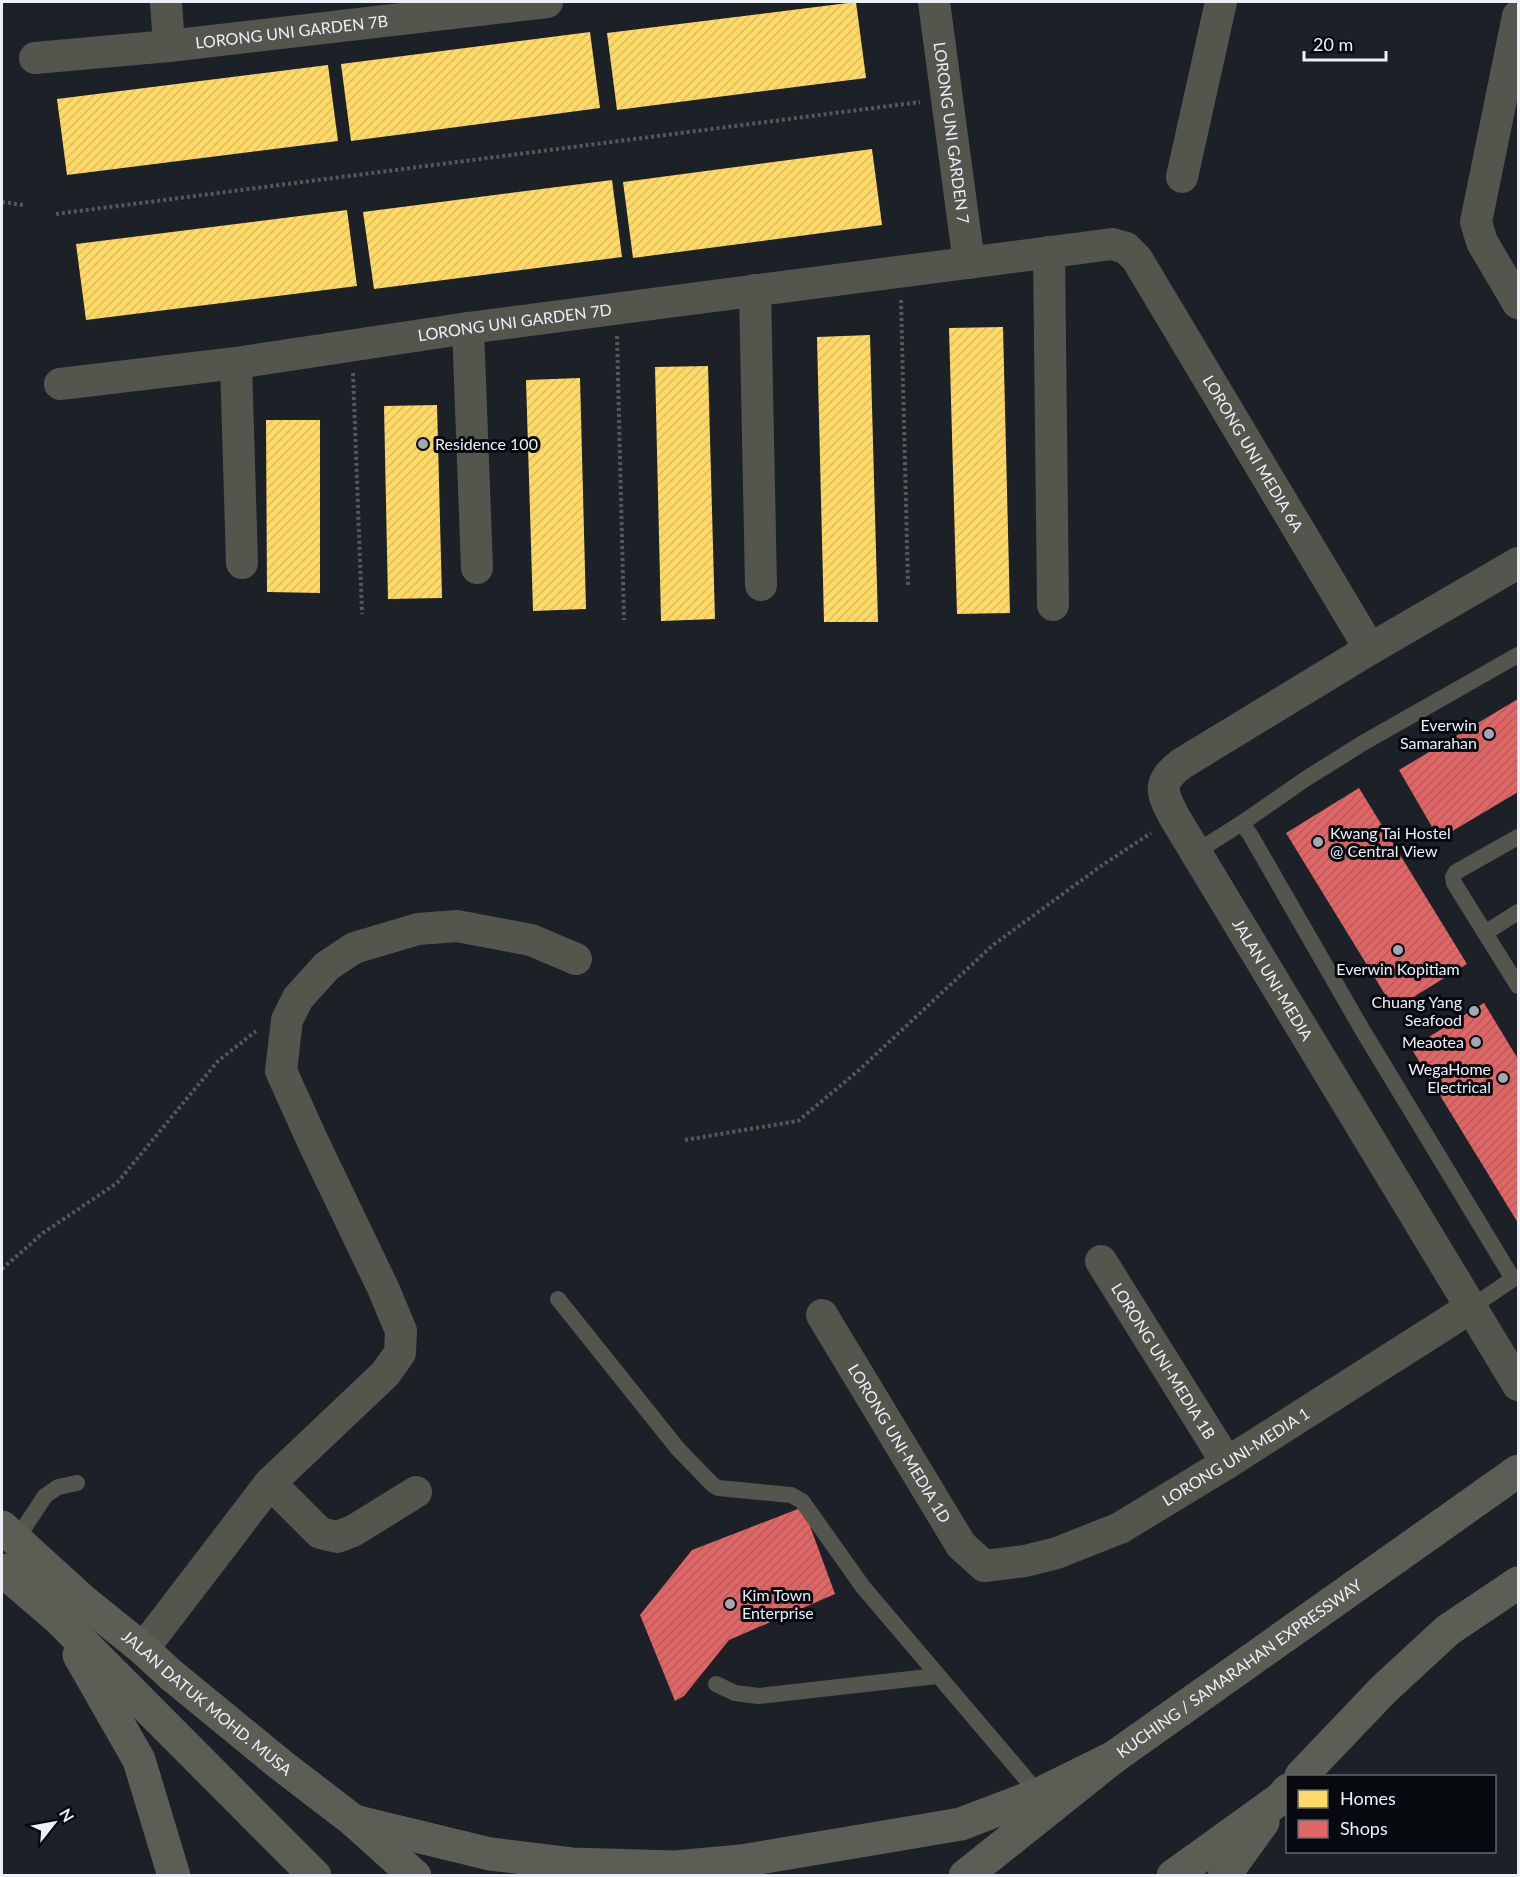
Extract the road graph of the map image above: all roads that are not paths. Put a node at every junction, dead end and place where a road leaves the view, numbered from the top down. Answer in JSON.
{"nodes":[{"id":1,"x":166,"y":2,"type":"edge"},
{"id":2,"x":547,"y":2,"type":"edge"},
{"id":3,"x":934,"y":2,"type":"edge"},
{"id":4,"x":1221,"y":2,"type":"edge"},
{"id":5,"x":1518,"y":16,"type":"edge"},
{"id":6,"x":169,"y":46,"type":"junction"},
{"id":7,"x":34,"y":58,"type":"dead end"},
{"id":8,"x":1182,"y":177,"type":"dead end"},
{"id":9,"x":1049,"y":252,"type":"junction"},
{"id":10,"x":1137,"y":259,"type":"joint"},
{"id":11,"x":969,"y":263,"type":"junction"},
{"id":12,"x":755,"y":290,"type":"junction"},
{"id":13,"x":1518,"y":303,"type":"edge"},
{"id":14,"x":468,"y":328,"type":"junction"},
{"id":15,"x":236,"y":363,"type":"junction"},
{"id":16,"x":60,"y":384,"type":"dead end"},
{"id":17,"x":242,"y":563,"type":"dead end"},
{"id":18,"x":1518,"y":563,"type":"edge"},
{"id":19,"x":477,"y":568,"type":"dead end"},
{"id":20,"x":761,"y":585,"type":"dead end"},
{"id":21,"x":1053,"y":605,"type":"dead end"},
{"id":22,"x":1370,"y":649,"type":"junction"},
{"id":23,"x":1518,"y":655,"type":"edge"},
{"id":24,"x":1242,"y":823,"type":"junction"},
{"id":25,"x":1518,"y":837,"type":"edge"},
{"id":26,"x":1196,"y":852,"type":"junction"},
{"id":27,"x":1518,"y":912,"type":"edge"},
{"id":28,"x":1485,"y":933,"type":"junction"},
{"id":29,"x":576,"y":959,"type":"dead end"},
{"id":30,"x":1518,"y":986,"type":"edge"},
{"id":31,"x":1101,"y":1261,"type":"dead end"},
{"id":32,"x":1516,"y":1277,"type":"edge"},
{"id":33,"x":558,"y":1299,"type":"dead end"},
{"id":34,"x":1470,"y":1308,"type":"junction"},
{"id":35,"x":822,"y":1315,"type":"dead end"},
{"id":36,"x":1518,"y":1385,"type":"edge"},
{"id":37,"x":1227,"y":1463,"type":"junction"},
{"id":38,"x":1518,"y":1471,"type":"edge"},
{"id":39,"x":76,"y":1483,"type":"dead end"},
{"id":40,"x":270,"y":1483,"type":"junction"},
{"id":41,"x":416,"y":1492,"type":"dead end"},
{"id":42,"x":9,"y":1534,"type":"edge"},
{"id":43,"x":984,"y":1566,"type":"joint"},
{"id":44,"x":2,"y":1570,"type":"edge"},
{"id":45,"x":1518,"y":1582,"type":"edge"},
{"id":46,"x":1518,"y":1600,"type":"edge"},
{"id":47,"x":59,"y":1619,"type":"junction"},
{"id":48,"x":1448,"y":1630,"type":"junction"},
{"id":49,"x":143,"y":1649,"type":"junction"},
{"id":50,"x":937,"y":1676,"type":"junction"},
{"id":51,"x":716,"y":1684,"type":"dead end"},
{"id":52,"x":1114,"y":1757,"type":"junction"},
{"id":53,"x":1301,"y":1775,"type":"edge"},
{"id":54,"x":1286,"y":1790,"type":"edge"},
{"id":55,"x":1286,"y":1792,"type":"edge"},
{"id":56,"x":1039,"y":1794,"type":"junction"},
{"id":57,"x":354,"y":1821,"type":"junction"},
{"id":58,"x":174,"y":1875,"type":"edge"},
{"id":59,"x":315,"y":1875,"type":"edge"},
{"id":60,"x":415,"y":1875,"type":"edge"},
{"id":61,"x":965,"y":1875,"type":"edge"},
{"id":62,"x":1173,"y":1875,"type":"edge"},
{"id":63,"x":1224,"y":1875,"type":"edge"}],
"edges":[{"from":1,"to":6,"type":"street"},
{"from":2,"to":6,"type":"street","name":"LORONG UNI GARDEN 7B"},
{"from":3,"to":11,"type":"street","name":"LORONG UNI GARDEN 7"},
{"from":4,"to":8,"type":"street"},
{"from":5,"to":13,"type":"street"},
{"from":6,"to":7,"type":"street","name":"LORONG UNI GARDEN 7B"},
{"from":9,"to":10,"type":"street","name":"LORONG UNI GARDEN 7D"},
{"from":9,"to":11,"type":"street","name":"LORONG UNI GARDEN 7D"},
{"from":9,"to":21,"type":"street"},
{"from":10,"to":22,"type":"street","name":"LORONG UNI MEDIA 6A"},
{"from":11,"to":12,"type":"street","name":"LORONG UNI GARDEN 7D"},
{"from":12,"to":14,"type":"street","name":"LORONG UNI GARDEN 7D"},
{"from":12,"to":20,"type":"street"},
{"from":14,"to":15,"type":"street","name":"LORONG UNI GARDEN 7D"},
{"from":14,"to":19,"type":"street"},
{"from":15,"to":16,"type":"street","name":"LORONG UNI GARDEN 7D"},
{"from":15,"to":17,"type":"street"},
{"from":18,"to":22,"type":"street","name":"JALAN UNI-MEDIA"},
{"from":22,"to":26,"type":"street","name":"JALAN UNI-MEDIA"},
{"from":23,"to":24,"type":"lane"},
{"from":24,"to":26,"type":"lane"},
{"from":24,"to":32,"type":"lane"},
{"from":25,"to":28,"type":"lane"},
{"from":26,"to":34,"type":"street","name":"JALAN UNI-MEDIA"},
{"from":27,"to":28,"type":"lane"},
{"from":28,"to":30,"type":"lane"},
{"from":29,"to":40,"type":"street"},
{"from":31,"to":37,"type":"street","name":"LORONG UNI-MEDIA 1B"},
{"from":32,"to":34,"type":"lane"},
{"from":33,"to":50,"type":"lane"},
{"from":34,"to":36,"type":"street","name":"JALAN UNI-MEDIA"},
{"from":34,"to":37,"type":"street","name":"LORONG UNI-MEDIA 1"},
{"from":35,"to":43,"type":"street","name":"LORONG UNI-MEDIA 1D"},
{"from":37,"to":43,"type":"street","name":"LORONG UNI-MEDIA 1"},
{"from":38,"to":52,"type":"highway","name":"KUCHING / SAMARAHAN EXPRESSWAY"},
{"from":39,"to":42,"type":"lane"},
{"from":40,"to":41,"type":"street"},
{"from":40,"to":49,"type":"street"},
{"from":42,"to":49,"type":"highway","name":"JALAN DATUK MOHD. MUSA"},
{"from":44,"to":47,"type":"highway"},
{"from":45,"to":48,"type":"highway"},
{"from":46,"to":48,"type":"lane"},
{"from":47,"to":58,"type":"highway"},
{"from":47,"to":59,"type":"highway"},
{"from":48,"to":53,"type":"highway"},
{"from":49,"to":57,"type":"highway","name":"JALAN DATUK MOHD. MUSA"},
{"from":50,"to":51,"type":"lane"},
{"from":50,"to":56,"type":"lane"},
{"from":52,"to":56,"type":"highway"},
{"from":52,"to":61,"type":"highway","name":"KUCHING / SAMARAHAN EXPRESSWAY"},
{"from":54,"to":62,"type":"highway"},
{"from":55,"to":63,"type":"highway"},
{"from":56,"to":57,"type":"highway"},
{"from":57,"to":60,"type":"highway","name":"JALAN DATUK MOHD. MUSA"}]}
